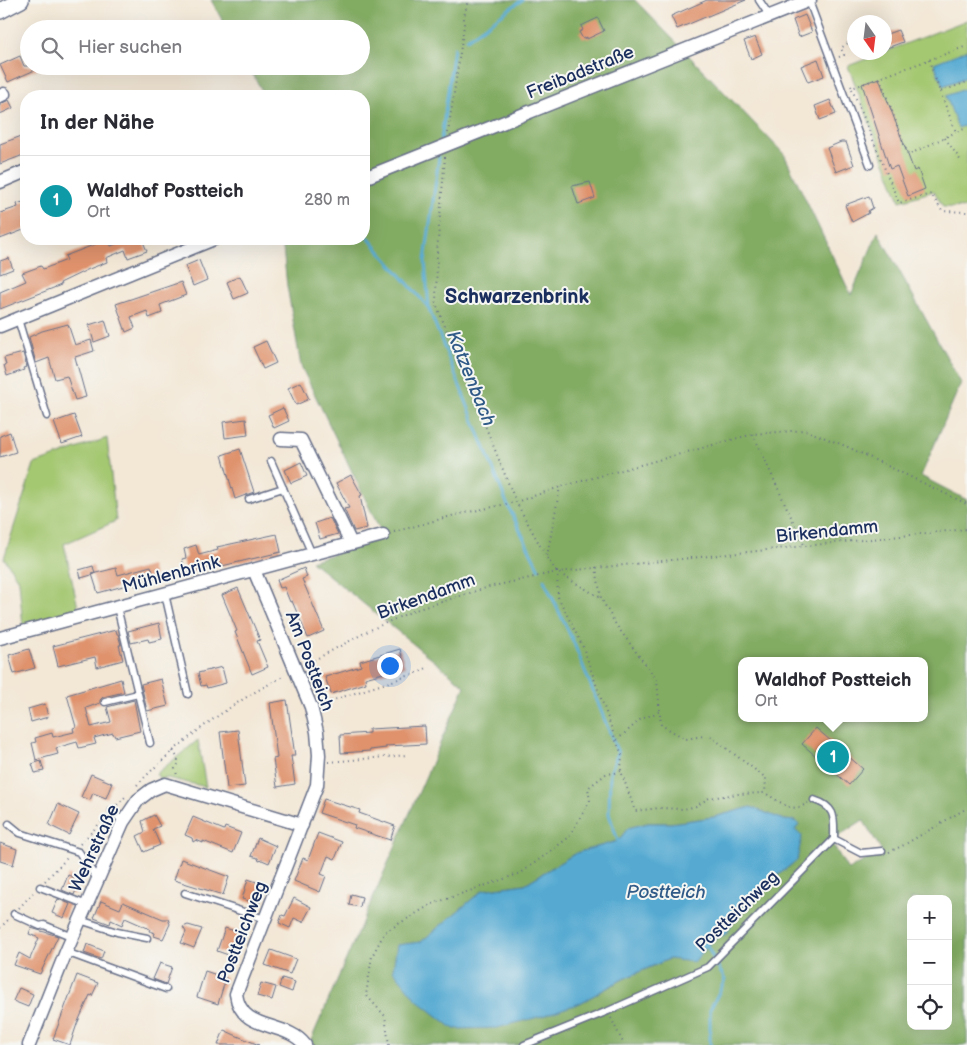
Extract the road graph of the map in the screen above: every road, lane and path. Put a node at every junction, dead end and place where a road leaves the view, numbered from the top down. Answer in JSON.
{"nodes":[{"id":1,"x":22,"y":0,"type":"edge"},
{"id":2,"x":468,"y":0,"type":"edge"},
{"id":3,"x":759,"y":0,"type":"edge"},
{"id":4,"x":809,"y":0,"type":"edge"},
{"id":5,"x":0,"y":11,"type":"edge"},
{"id":6,"x":769,"y":15,"type":"junction"},
{"id":7,"x":847,"y":44,"type":"edge"},
{"id":8,"x":967,"y":46,"type":"edge"},
{"id":9,"x":839,"y":57,"type":"dead end"},
{"id":10,"x":929,"y":60,"type":"junction"},
{"id":11,"x":880,"y":78,"type":"junction"},
{"id":12,"x":848,"y":80,"type":"dead end"},
{"id":13,"x":967,"y":82,"type":"edge"},
{"id":14,"x":852,"y":88,"type":"junction"},
{"id":15,"x":940,"y":92,"type":"junction"},
{"id":16,"x":967,"y":128,"type":"edge"},
{"id":17,"x":956,"y":132,"type":"junction"},
{"id":18,"x":945,"y":138,"type":"junction"},
{"id":19,"x":446,"y":145,"type":"junction"},
{"id":20,"x":960,"y":161,"type":"dead end"},
{"id":21,"x":870,"y":165,"type":"dead end"},
{"id":22,"x":20,"y":174,"type":"edge"},
{"id":23,"x":370,"y":176,"type":"edge"},
{"id":24,"x":0,"y":182,"type":"edge"},
{"id":25,"x":967,"y":212,"type":"edge"},
{"id":26,"x":199,"y":245,"type":"edge"},
{"id":27,"x":18,"y":319,"type":"junction"},
{"id":28,"x":0,"y":326,"type":"edge"},
{"id":29,"x":47,"y":416,"type":"dead end"},
{"id":30,"x":754,"y":434,"type":"junction"},
{"id":31,"x":281,"y":439,"type":"dead end"},
{"id":32,"x":271,"y":461,"type":"dead end"},
{"id":33,"x":560,"y":487,"type":"junction"},
{"id":34,"x":283,"y":488,"type":"junction"},
{"id":35,"x":249,"y":499,"type":"dead end"},
{"id":36,"x":516,"y":502,"type":"junction"},
{"id":37,"x":967,"y":504,"type":"edge"},
{"id":38,"x":967,"y":530,"type":"edge"},
{"id":39,"x":383,"y":535,"type":"joint"},
{"id":40,"x":351,"y":543,"type":"junction"},
{"id":41,"x":804,"y":545,"type":"junction"},
{"id":42,"x":312,"y":554,"type":"junction"},
{"id":43,"x":547,"y":558,"type":"junction"},
{"id":44,"x":596,"y":566,"type":"junction"},
{"id":45,"x":254,"y":570,"type":"junction"},
{"id":46,"x":557,"y":572,"type":"junction"},
{"id":47,"x":166,"y":594,"type":"junction"},
{"id":48,"x":601,"y":598,"type":"junction"},
{"id":49,"x":117,"y":607,"type":"junction"},
{"id":50,"x":0,"y":638,"type":"edge"},
{"id":51,"x":428,"y":667,"type":"dead end"},
{"id":52,"x":297,"y":670,"type":"junction"},
{"id":53,"x":138,"y":694,"type":"junction"},
{"id":54,"x":188,"y":694,"type":"dead end"},
{"id":55,"x":105,"y":702,"type":"dead end"},
{"id":56,"x":311,"y":707,"type":"junction"},
{"id":57,"x":660,"y":711,"type":"junction"},
{"id":58,"x":616,"y":741,"type":"junction"},
{"id":59,"x":150,"y":743,"type":"dead end"},
{"id":60,"x":173,"y":751,"type":"junction"},
{"id":61,"x":407,"y":755,"type":"dead end"},
{"id":62,"x":319,"y":763,"type":"junction"},
{"id":63,"x":621,"y":771,"type":"junction"},
{"id":64,"x":178,"y":780,"type":"dead end"},
{"id":65,"x":136,"y":786,"type":"dead end"},
{"id":66,"x":130,"y":792,"type":"dead end"},
{"id":67,"x":765,"y":793,"type":"junction"},
{"id":68,"x":814,"y":800,"type":"joint"},
{"id":69,"x":967,"y":808,"type":"edge"},
{"id":70,"x":112,"y":811,"type":"junction"},
{"id":71,"x":122,"y":822,"type":"junction"},
{"id":72,"x":9,"y":824,"type":"dead end"},
{"id":73,"x":302,"y":825,"type":"junction"},
{"id":74,"x":834,"y":839,"type":"junction"},
{"id":75,"x":74,"y":850,"type":"junction"},
{"id":76,"x":882,"y":851,"type":"joint"},
{"id":77,"x":98,"y":880,"type":"junction"},
{"id":78,"x":40,"y":886,"type":"junction"},
{"id":79,"x":185,"y":893,"type":"dead end"},
{"id":80,"x":87,"y":904,"type":"junction"},
{"id":81,"x":14,"y":914,"type":"junction"},
{"id":82,"x":265,"y":919,"type":"junction"},
{"id":83,"x":80,"y":920,"type":"junction"},
{"id":84,"x":0,"y":928,"type":"edge"},
{"id":85,"x":73,"y":937,"type":"junction"},
{"id":86,"x":147,"y":938,"type":"dead end"},
{"id":87,"x":66,"y":952,"type":"junction"},
{"id":88,"x":166,"y":989,"type":"dead end"},
{"id":89,"x":608,"y":1011,"type":"junction"},
{"id":90,"x":31,"y":1045,"type":"edge"},
{"id":91,"x":305,"y":1045,"type":"edge"},
{"id":92,"x":389,"y":1045,"type":"edge"},
{"id":93,"x":524,"y":1045,"type":"edge"},
{"id":94,"x":624,"y":1045,"type":"edge"}],
"edges":[{"from":1,"to":5,"type":"street"},
{"from":2,"to":19,"type":"path"},
{"from":3,"to":6,"type":"lane"},
{"from":4,"to":6,"type":"street","name":"Freibadstraße"},
{"from":4,"to":21,"type":"lane"},
{"from":6,"to":19,"type":"street","name":"Freibadstraße"},
{"from":7,"to":9,"type":"path"},
{"from":8,"to":10,"type":"path"},
{"from":10,"to":11,"type":"path"},
{"from":10,"to":15,"type":"path"},
{"from":11,"to":14,"type":"path"},
{"from":11,"to":18,"type":"path"},
{"from":12,"to":14,"type":"path"},
{"from":13,"to":15,"type":"path"},
{"from":14,"to":25,"type":"path"},
{"from":15,"to":17,"type":"path"},
{"from":16,"to":17,"type":"path"},
{"from":17,"to":18,"type":"path"},
{"from":18,"to":20,"type":"path"},
{"from":19,"to":23,"type":"street","name":"Freibadstraße"},
{"from":19,"to":36,"type":"path"},
{"from":22,"to":24,"type":"street"},
{"from":26,"to":27,"type":"street"},
{"from":27,"to":28,"type":"street"},
{"from":27,"to":29,"type":"lane"},
{"from":30,"to":33,"type":"path"},
{"from":30,"to":37,"type":"path"},
{"from":30,"to":41,"type":"path"},
{"from":31,"to":40,"type":"street"},
{"from":32,"to":34,"type":"lane"},
{"from":33,"to":36,"type":"path"},
{"from":33,"to":43,"type":"path"},
{"from":34,"to":35,"type":"lane"},
{"from":34,"to":42,"type":"lane"},
{"from":36,"to":39,"type":"path"},
{"from":36,"to":43,"type":"path"},
{"from":38,"to":41,"type":"path","name":"Birkendamm"},
{"from":39,"to":40,"type":"street","name":"Mühlenbrink"},
{"from":40,"to":42,"type":"street","name":"Mühlenbrink"},
{"from":41,"to":44,"type":"path","name":"Birkendamm"},
{"from":42,"to":45,"type":"street","name":"Mühlenbrink"},
{"from":43,"to":46,"type":"path"},
{"from":44,"to":46,"type":"path","name":"Birkendamm"},
{"from":44,"to":48,"type":"path"},
{"from":45,"to":47,"type":"street","name":"Mühlenbrink"},
{"from":45,"to":52,"type":"street","name":"Am Postteich"},
{"from":46,"to":48,"type":"path"},
{"from":46,"to":52,"type":"path","name":"Birkendamm"},
{"from":46,"to":58,"type":"path"},
{"from":47,"to":49,"type":"street","name":"Mühlenbrink"},
{"from":47,"to":54,"type":"lane"},
{"from":48,"to":57,"type":"path"},
{"from":49,"to":50,"type":"street","name":"Mühlenbrink"},
{"from":49,"to":53,"type":"lane"},
{"from":51,"to":56,"type":"path"},
{"from":52,"to":56,"type":"street","name":"Am Postteich"},
{"from":52,"to":60,"type":"path","name":"Birkendamm"},
{"from":53,"to":55,"type":"lane"},
{"from":53,"to":59,"type":"lane"},
{"from":56,"to":62,"type":"street","name":"Am Postteich"},
{"from":57,"to":58,"type":"path"},
{"from":57,"to":67,"type":"path"},
{"from":58,"to":63,"type":"path"},
{"from":60,"to":64,"type":"path"},
{"from":60,"to":65,"type":"path","name":"Birkendamm"},
{"from":61,"to":62,"type":"path"},
{"from":62,"to":73,"type":"street","name":"Am Postteich"},
{"from":63,"to":67,"type":"path"},
{"from":63,"to":92,"type":"path"},
{"from":66,"to":70,"type":"path"},
{"from":67,"to":68,"type":"path"},
{"from":68,"to":74,"type":"lane"},
{"from":69,"to":76,"type":"path"},
{"from":70,"to":71,"type":"lane"},
{"from":70,"to":75,"type":"path"},
{"from":71,"to":73,"type":"street","name":"Wehrstraße"},
{"from":71,"to":77,"type":"street","name":"Wehrstraße"},
{"from":72,"to":75,"type":"lane"},
{"from":73,"to":82,"type":"street","name":"Postteichweg"},
{"from":74,"to":76,"type":"lane"},
{"from":74,"to":89,"type":"lane","name":"Postteichweg"},
{"from":75,"to":77,"type":"lane"},
{"from":75,"to":78,"type":"path"},
{"from":77,"to":80,"type":"street","name":"Wehrstraße"},
{"from":78,"to":80,"type":"lane"},
{"from":78,"to":81,"type":"path"},
{"from":79,"to":82,"type":"lane"},
{"from":80,"to":83,"type":"street","name":"Wehrstraße"},
{"from":81,"to":84,"type":"path"},
{"from":81,"to":85,"type":"lane"},
{"from":82,"to":91,"type":"street","name":"Postteichweg"},
{"from":83,"to":85,"type":"street","name":"Wehrstraße"},
{"from":83,"to":86,"type":"lane"},
{"from":85,"to":87,"type":"street","name":"Wehrstraße"},
{"from":87,"to":88,"type":"lane"},
{"from":87,"to":90,"type":"street","name":"Wehrstraße"},
{"from":89,"to":93,"type":"lane","name":"Postteichweg"},
{"from":89,"to":94,"type":"path"}]}
